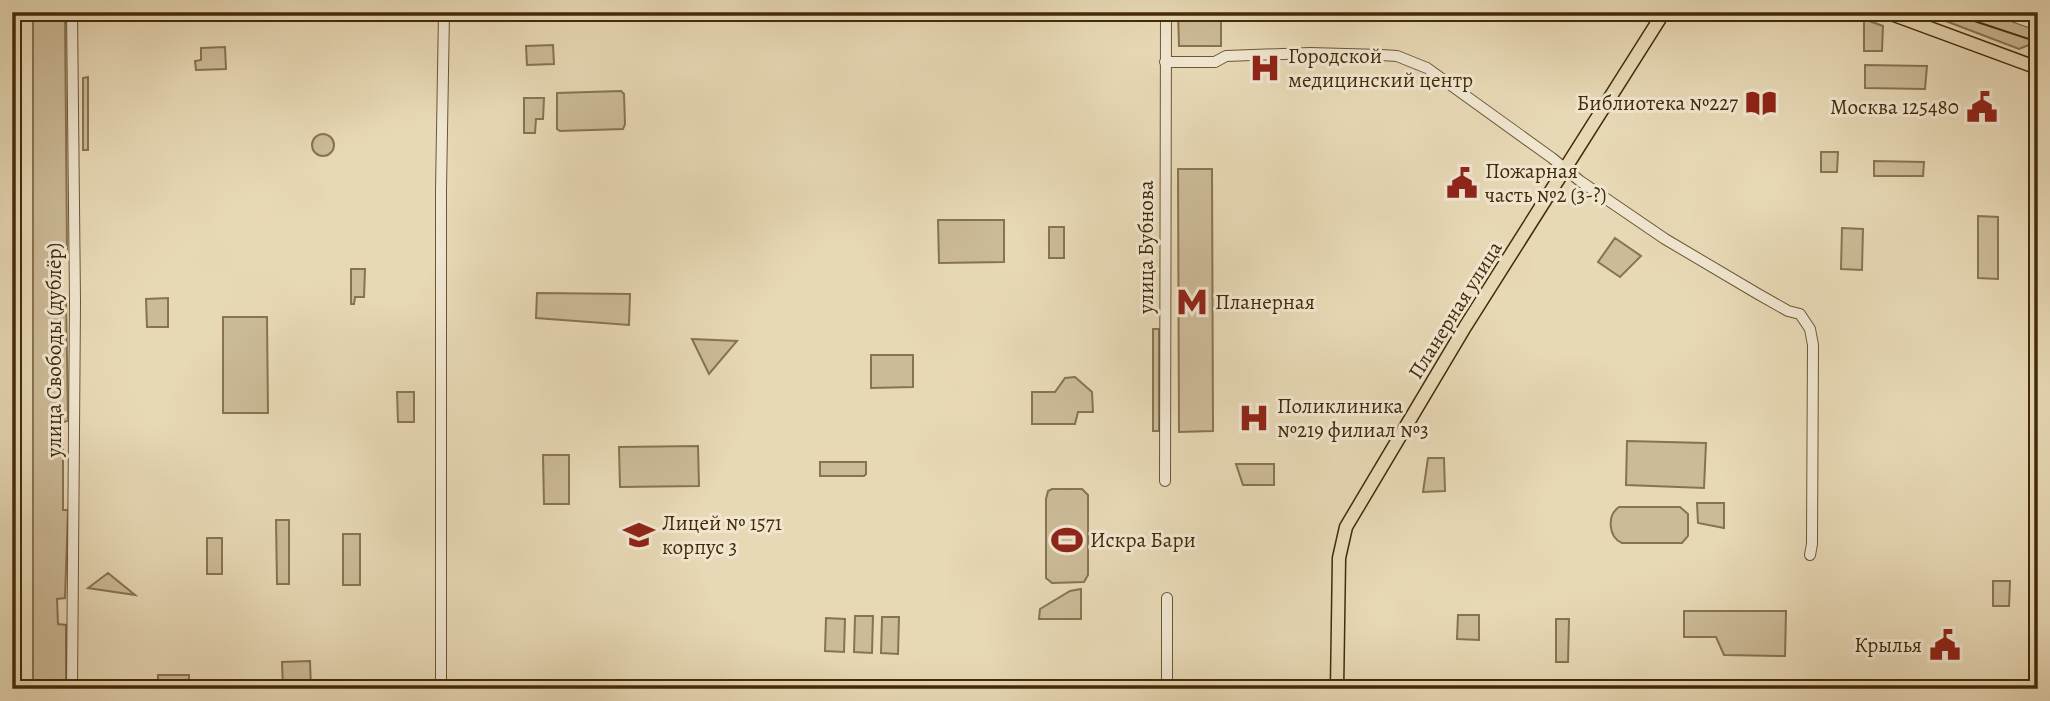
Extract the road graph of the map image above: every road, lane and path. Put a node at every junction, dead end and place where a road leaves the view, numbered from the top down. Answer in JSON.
{"nodes":[{"id":1,"x":13,"y":12,"type":"edge"},
{"id":2,"x":72,"y":12,"type":"edge"},
{"id":3,"x":444,"y":12,"type":"edge"},
{"id":4,"x":1166,"y":12,"type":"edge"},
{"id":5,"x":1664,"y":12,"type":"edge"},
{"id":6,"x":1886,"y":12,"type":"edge"},
{"id":7,"x":2001,"y":12,"type":"edge"},
{"id":8,"x":2038,"y":25,"type":"edge"},
{"id":9,"x":1165,"y":62,"type":"junction"},
{"id":10,"x":2038,"y":68,"type":"edge"},
{"id":11,"x":12,"y":167,"type":"edge"},
{"id":12,"x":1564,"y":168,"type":"junction"},
{"id":13,"x":1165,"y":481,"type":"dead end"},
{"id":14,"x":1810,"y":555,"type":"dead end"},
{"id":15,"x":1167,"y":598,"type":"dead end"},
{"id":16,"x":72,"y":689,"type":"edge"},
{"id":17,"x":442,"y":689,"type":"edge"},
{"id":18,"x":1167,"y":689,"type":"edge"},
{"id":19,"x":1337,"y":689,"type":"edge"}],
"edges":[{"from":1,"to":11,"type":"main road"},
{"from":2,"to":16,"type":"street","name":"улица Свободы (дублёр)"},
{"from":3,"to":17,"type":"street"},
{"from":4,"to":9,"type":"street","name":"улица Бубнова"},
{"from":5,"to":12,"type":"main road","name":"Планерная улица"},
{"from":6,"to":10,"type":"main road"},
{"from":7,"to":8,"type":"street"},
{"from":9,"to":12,"type":"street"},
{"from":9,"to":13,"type":"street","name":"улица Бубнова"},
{"from":12,"to":14,"type":"street"},
{"from":12,"to":19,"type":"main road","name":"Планерная улица"},
{"from":15,"to":18,"type":"street"}]}
